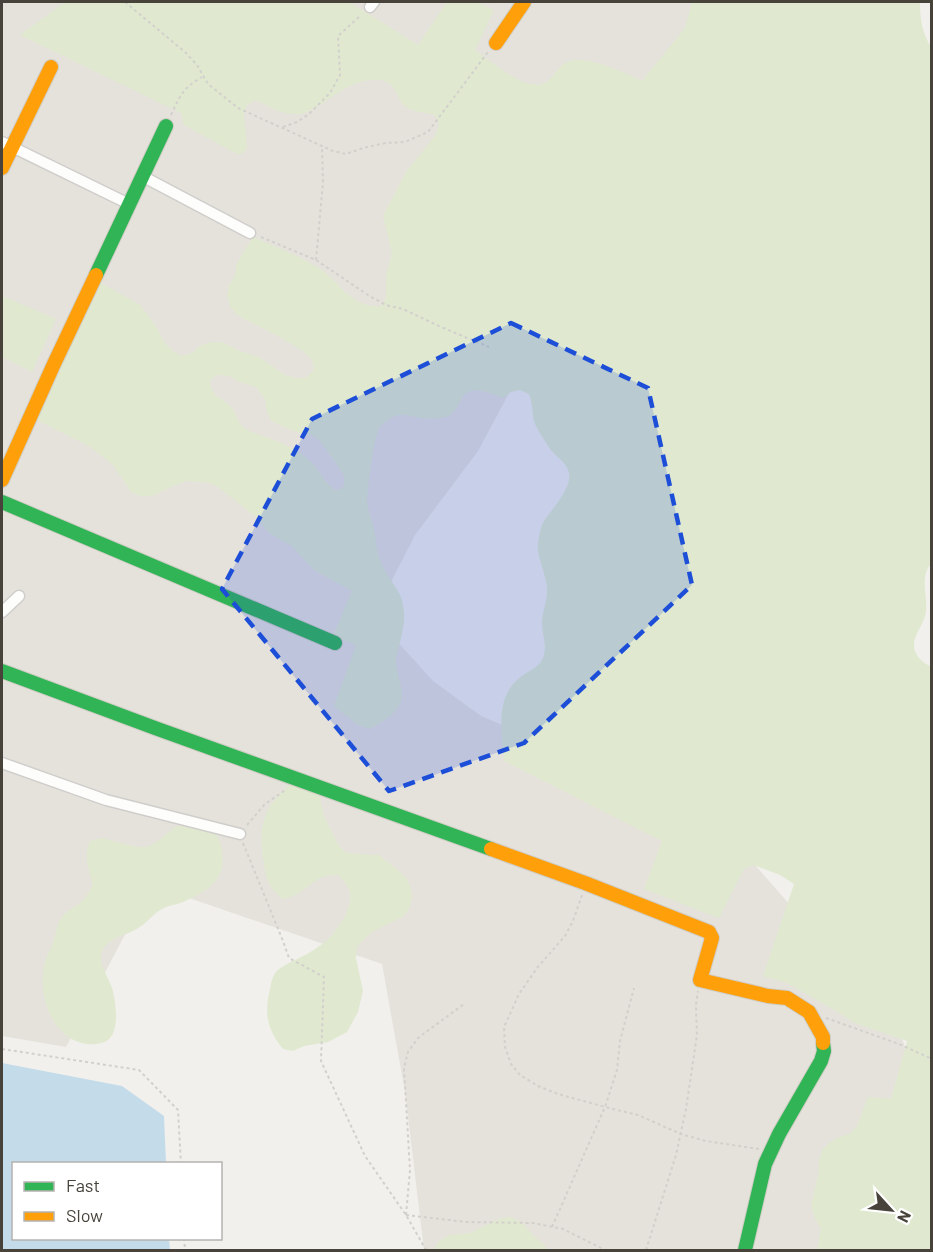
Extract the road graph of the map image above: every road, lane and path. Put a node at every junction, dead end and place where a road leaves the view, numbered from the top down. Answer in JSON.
{"nodes":[{"id":1,"x":125,"y":2,"type":"edge"},
{"id":2,"x":524,"y":2,"type":"edge"},
{"id":3,"x":372,"y":4,"type":"edge"},
{"id":4,"x":496,"y":43,"type":"joint"},
{"id":5,"x":51,"y":67,"type":"dead end"},
{"id":6,"x":204,"y":76,"type":"junction"},
{"id":7,"x":166,"y":126,"type":"joint"},
{"id":8,"x":283,"y":127,"type":"junction"},
{"id":9,"x":7,"y":144,"type":"edge"},
{"id":10,"x":322,"y":146,"type":"junction"},
{"id":11,"x":2,"y":168,"type":"edge"},
{"id":12,"x":142,"y":176,"type":"junction"},
{"id":13,"x":129,"y":204,"type":"junction"},
{"id":14,"x":250,"y":233,"type":"joint"},
{"id":15,"x":316,"y":260,"type":"junction"},
{"id":16,"x":489,"y":347,"type":"dead end"},
{"id":17,"x":2,"y":480,"type":"edge"},
{"id":18,"x":2,"y":502,"type":"edge"},
{"id":19,"x":19,"y":596,"type":"dead end"},
{"id":20,"x":2,"y":612,"type":"edge"},
{"id":21,"x":335,"y":643,"type":"dead end"},
{"id":22,"x":2,"y":670,"type":"edge"},
{"id":23,"x":2,"y":763,"type":"edge"},
{"id":24,"x":299,"y":780,"type":"junction"},
{"id":25,"x":240,"y":834,"type":"junction"},
{"id":26,"x":585,"y":883,"type":"junction"},
{"id":27,"x":700,"y":980,"type":"junction"},
{"id":28,"x":634,"y":988,"type":"dead end"},
{"id":29,"x":464,"y":1004,"type":"dead end"},
{"id":30,"x":809,"y":1012,"type":"junction"},
{"id":31,"x":2,"y":1049,"type":"edge"},
{"id":32,"x":932,"y":1059,"type":"edge"},
{"id":33,"x":604,"y":1107,"type":"junction"},
{"id":34,"x":681,"y":1134,"type":"junction"},
{"id":35,"x":771,"y":1151,"type":"junction"},
{"id":36,"x":181,"y":1162,"type":"edge"},
{"id":37,"x":406,"y":1215,"type":"junction"},
{"id":38,"x":552,"y":1227,"type":"junction"},
{"id":39,"x":426,"y":1251,"type":"edge"},
{"id":40,"x":605,"y":1251,"type":"edge"},
{"id":41,"x":646,"y":1251,"type":"edge"},
{"id":42,"x":745,"y":1251,"type":"edge"}],
"edges":[{"from":1,"to":6,"type":"path"},
{"from":2,"to":4,"type":"street"},
{"from":3,"to":8,"type":"path"},
{"from":4,"to":10,"type":"path"},
{"from":5,"to":9,"type":"street"},
{"from":6,"to":7,"type":"path"},
{"from":6,"to":8,"type":"path"},
{"from":7,"to":12,"type":"street"},
{"from":8,"to":10,"type":"path"},
{"from":9,"to":11,"type":"street"},
{"from":9,"to":13,"type":"street"},
{"from":10,"to":15,"type":"path"},
{"from":12,"to":13,"type":"street"},
{"from":12,"to":14,"type":"street"},
{"from":13,"to":17,"type":"street"},
{"from":14,"to":15,"type":"path"},
{"from":15,"to":16,"type":"path"},
{"from":18,"to":21,"type":"street"},
{"from":19,"to":20,"type":"street"},
{"from":22,"to":24,"type":"street"},
{"from":23,"to":25,"type":"street"},
{"from":24,"to":25,"type":"path"},
{"from":24,"to":26,"type":"street"},
{"from":25,"to":37,"type":"path"},
{"from":26,"to":27,"type":"street"},
{"from":26,"to":33,"type":"path"},
{"from":27,"to":30,"type":"street"},
{"from":27,"to":34,"type":"path"},
{"from":28,"to":33,"type":"path"},
{"from":29,"to":37,"type":"path"},
{"from":30,"to":32,"type":"path"},
{"from":30,"to":35,"type":"street"},
{"from":31,"to":36,"type":"path"},
{"from":33,"to":34,"type":"path"},
{"from":33,"to":38,"type":"path"},
{"from":34,"to":35,"type":"path"},
{"from":34,"to":41,"type":"path"},
{"from":35,"to":42,"type":"street"},
{"from":37,"to":38,"type":"path"},
{"from":37,"to":39,"type":"path"},
{"from":38,"to":40,"type":"path"}]}
